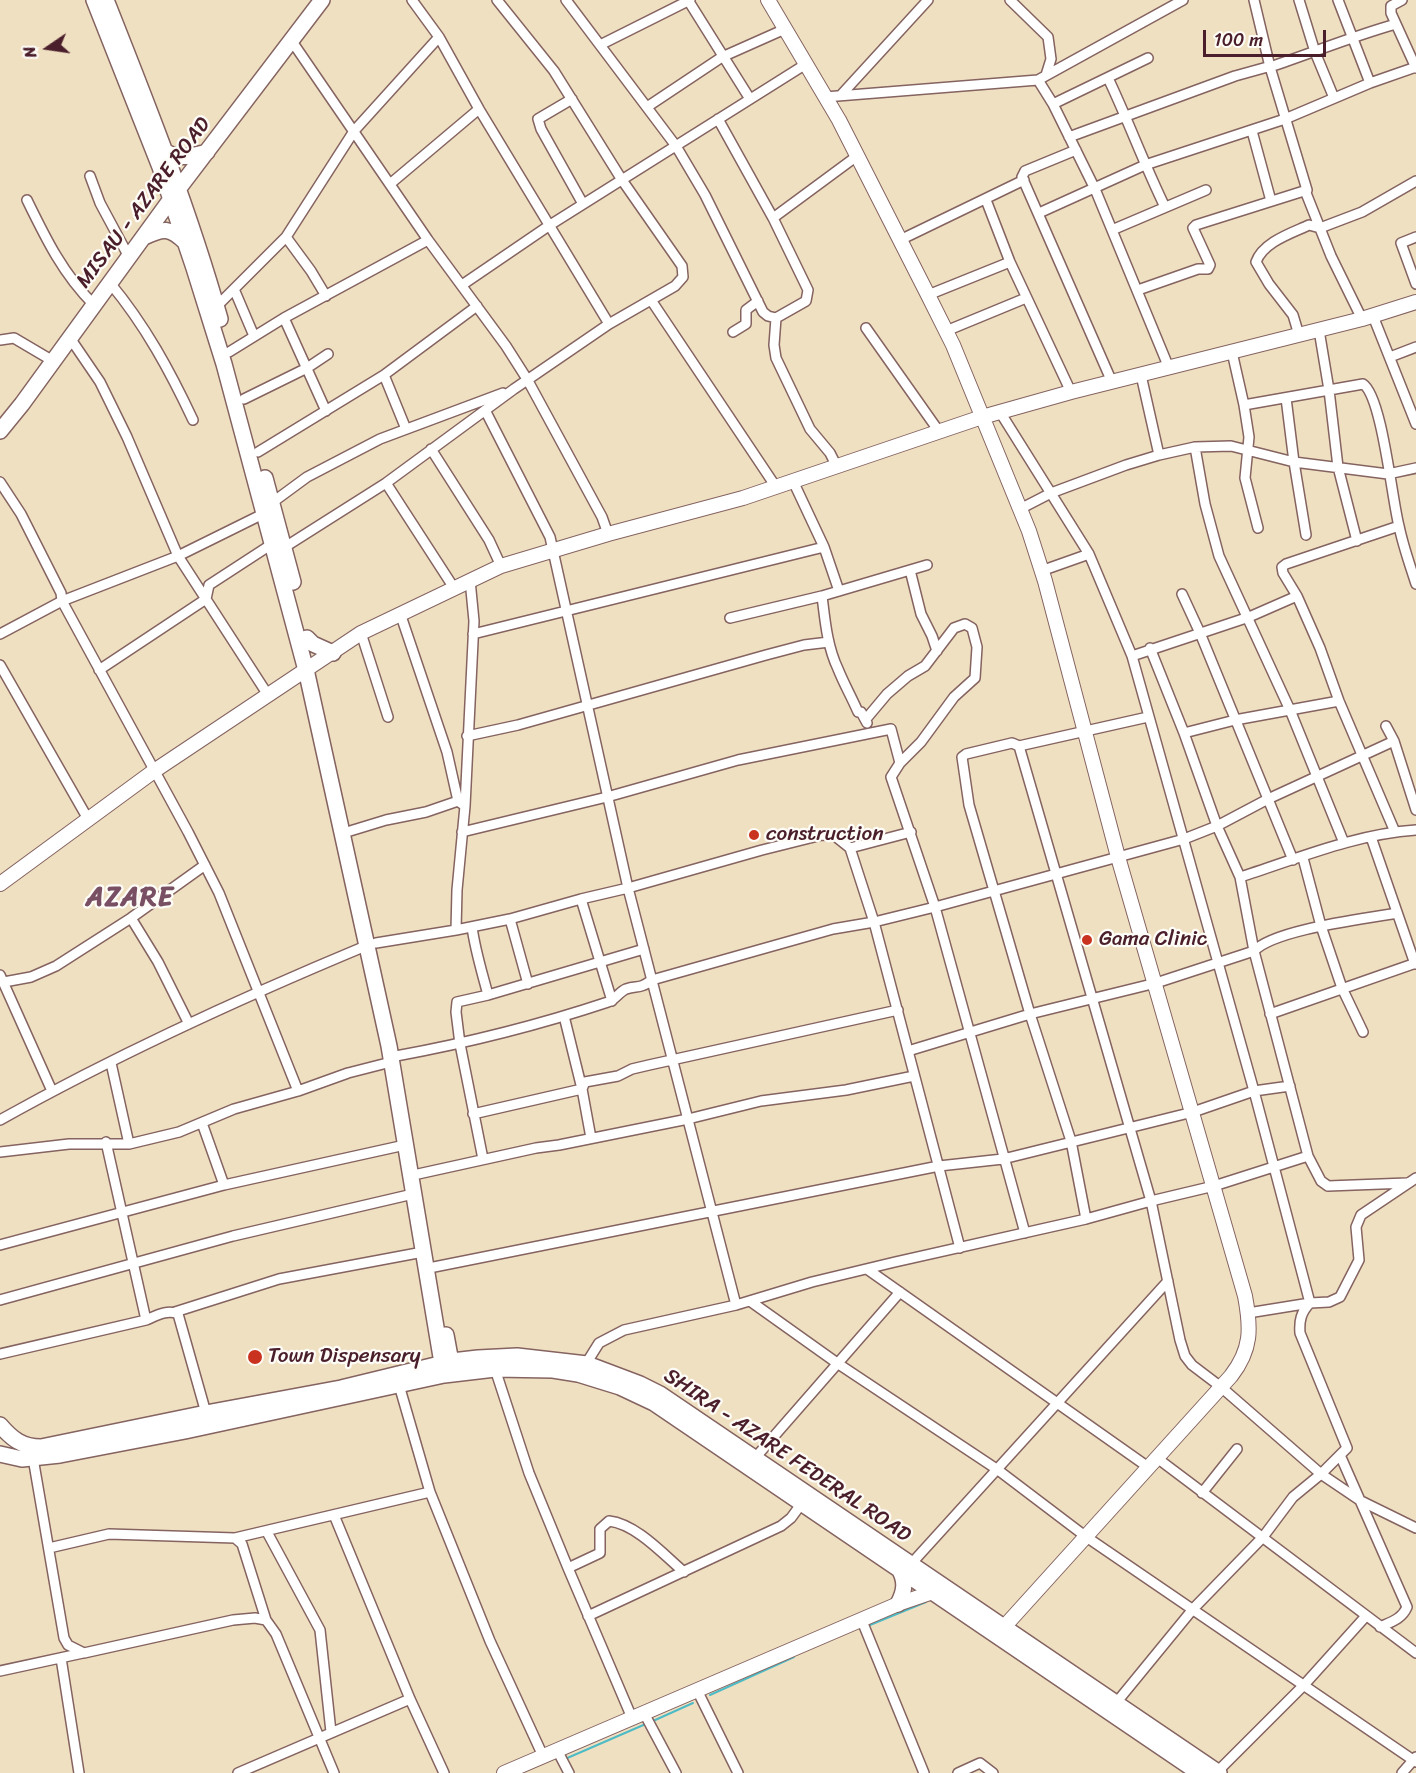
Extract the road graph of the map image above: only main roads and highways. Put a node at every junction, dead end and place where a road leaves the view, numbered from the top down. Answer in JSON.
{"nodes":[{"id":1,"x":94,"y":0,"type":"edge"},
{"id":2,"x":106,"y":0,"type":"edge"},
{"id":3,"x":322,"y":0,"type":"edge"},
{"id":4,"x":166,"y":152,"type":"junction"},
{"id":5,"x":207,"y":152,"type":"junction"},
{"id":6,"x":175,"y":194,"type":"junction"},
{"id":7,"x":144,"y":237,"type":"junction"},
{"id":8,"x":185,"y":242,"type":"junction"},
{"id":9,"x":0,"y":431,"type":"edge"},
{"id":10,"x":269,"y":507,"type":"junction"},
{"id":11,"x":278,"y":545,"type":"junction"},
{"id":12,"x":307,"y":638,"type":"junction"},
{"id":13,"x":333,"y":653,"type":"road end"},
{"id":14,"x":309,"y":667,"type":"junction"},
{"id":15,"x":372,"y":944,"type":"junction"},
{"id":16,"x":394,"y":1059,"type":"junction"},
{"id":17,"x":441,"y":1334,"type":"junction"},
{"id":18,"x":478,"y":1358,"type":"junction"},
{"id":19,"x":447,"y":1368,"type":"junction"},
{"id":20,"x":417,"y":1369,"type":"junction"},
{"id":21,"x":583,"y":1369,"type":"junction"},
{"id":22,"x":0,"y":1425,"type":"edge"},
{"id":23,"x":148,"y":1432,"type":"junction"},
{"id":24,"x":0,"y":1454,"type":"edge"},
{"id":25,"x":905,"y":1566,"type":"junction"},
{"id":26,"x":898,"y":1604,"type":"road end"},
{"id":27,"x":1199,"y":1773,"type":"edge"},
{"id":28,"x":1217,"y":1773,"type":"edge"}],
"edges":[{"from":1,"to":6,"type":"main road"},
{"from":2,"to":4,"type":"main road"},
{"from":3,"to":5,"type":"main road","name":"MISAU - AZARE ROAD"},
{"from":4,"to":5,"type":"main road"},
{"from":4,"to":6,"type":"main road"},
{"from":5,"to":6,"type":"main road","name":"MISAU - AZARE ROAD"},
{"from":6,"to":7,"type":"main road","name":"MISAU - AZARE ROAD"},
{"from":6,"to":8,"type":"main road"},
{"from":6,"to":10,"type":"main road"},
{"from":7,"to":8,"type":"main road"},
{"from":7,"to":9,"type":"main road","name":"MISAU - AZARE ROAD"},
{"from":8,"to":10,"type":"main road"},
{"from":10,"to":11,"type":"main road"},
{"from":11,"to":12,"type":"main road"},
{"from":11,"to":14,"type":"main road"},
{"from":12,"to":13,"type":"main road"},
{"from":12,"to":14,"type":"main road"},
{"from":14,"to":15,"type":"main road"},
{"from":14,"to":15,"type":"main road"},
{"from":15,"to":16,"type":"main road"},
{"from":16,"to":17,"type":"main road"},
{"from":16,"to":17,"type":"main road"},
{"from":17,"to":18,"type":"main road"},
{"from":17,"to":19,"type":"main road"},
{"from":17,"to":20,"type":"main road"},
{"from":18,"to":19,"type":"main road","name":"SHIRA - AZARE FEDERAL ROAD"},
{"from":18,"to":21,"type":"main road","name":"SHIRA - AZARE FEDERAL ROAD"},
{"from":19,"to":20,"type":"main road","name":"SHIRA - AZARE FEDERAL ROAD"},
{"from":19,"to":21,"type":"main road","name":"SHIRA - AZARE FEDERAL ROAD"},
{"from":19,"to":23,"type":"main road","name":"SHIRA - AZARE FEDERAL ROAD"},
{"from":20,"to":23,"type":"main road","name":"SHIRA - AZARE FEDERAL ROAD"},
{"from":21,"to":25,"type":"main road","name":"SHIRA - AZARE FEDERAL ROAD"},
{"from":21,"to":25,"type":"main road","name":"SHIRA - AZARE FEDERAL ROAD"},
{"from":22,"to":23,"type":"main road","name":"SHIRA - AZARE FEDERAL ROAD"},
{"from":23,"to":24,"type":"main road","name":"SHIRA - AZARE FEDERAL ROAD"},
{"from":25,"to":26,"type":"main road"},
{"from":25,"to":27,"type":"main road","name":"SHIRA - AZARE FEDERAL ROAD"},
{"from":25,"to":28,"type":"main road","name":"SHIRA - AZARE FEDERAL ROAD"}]}
